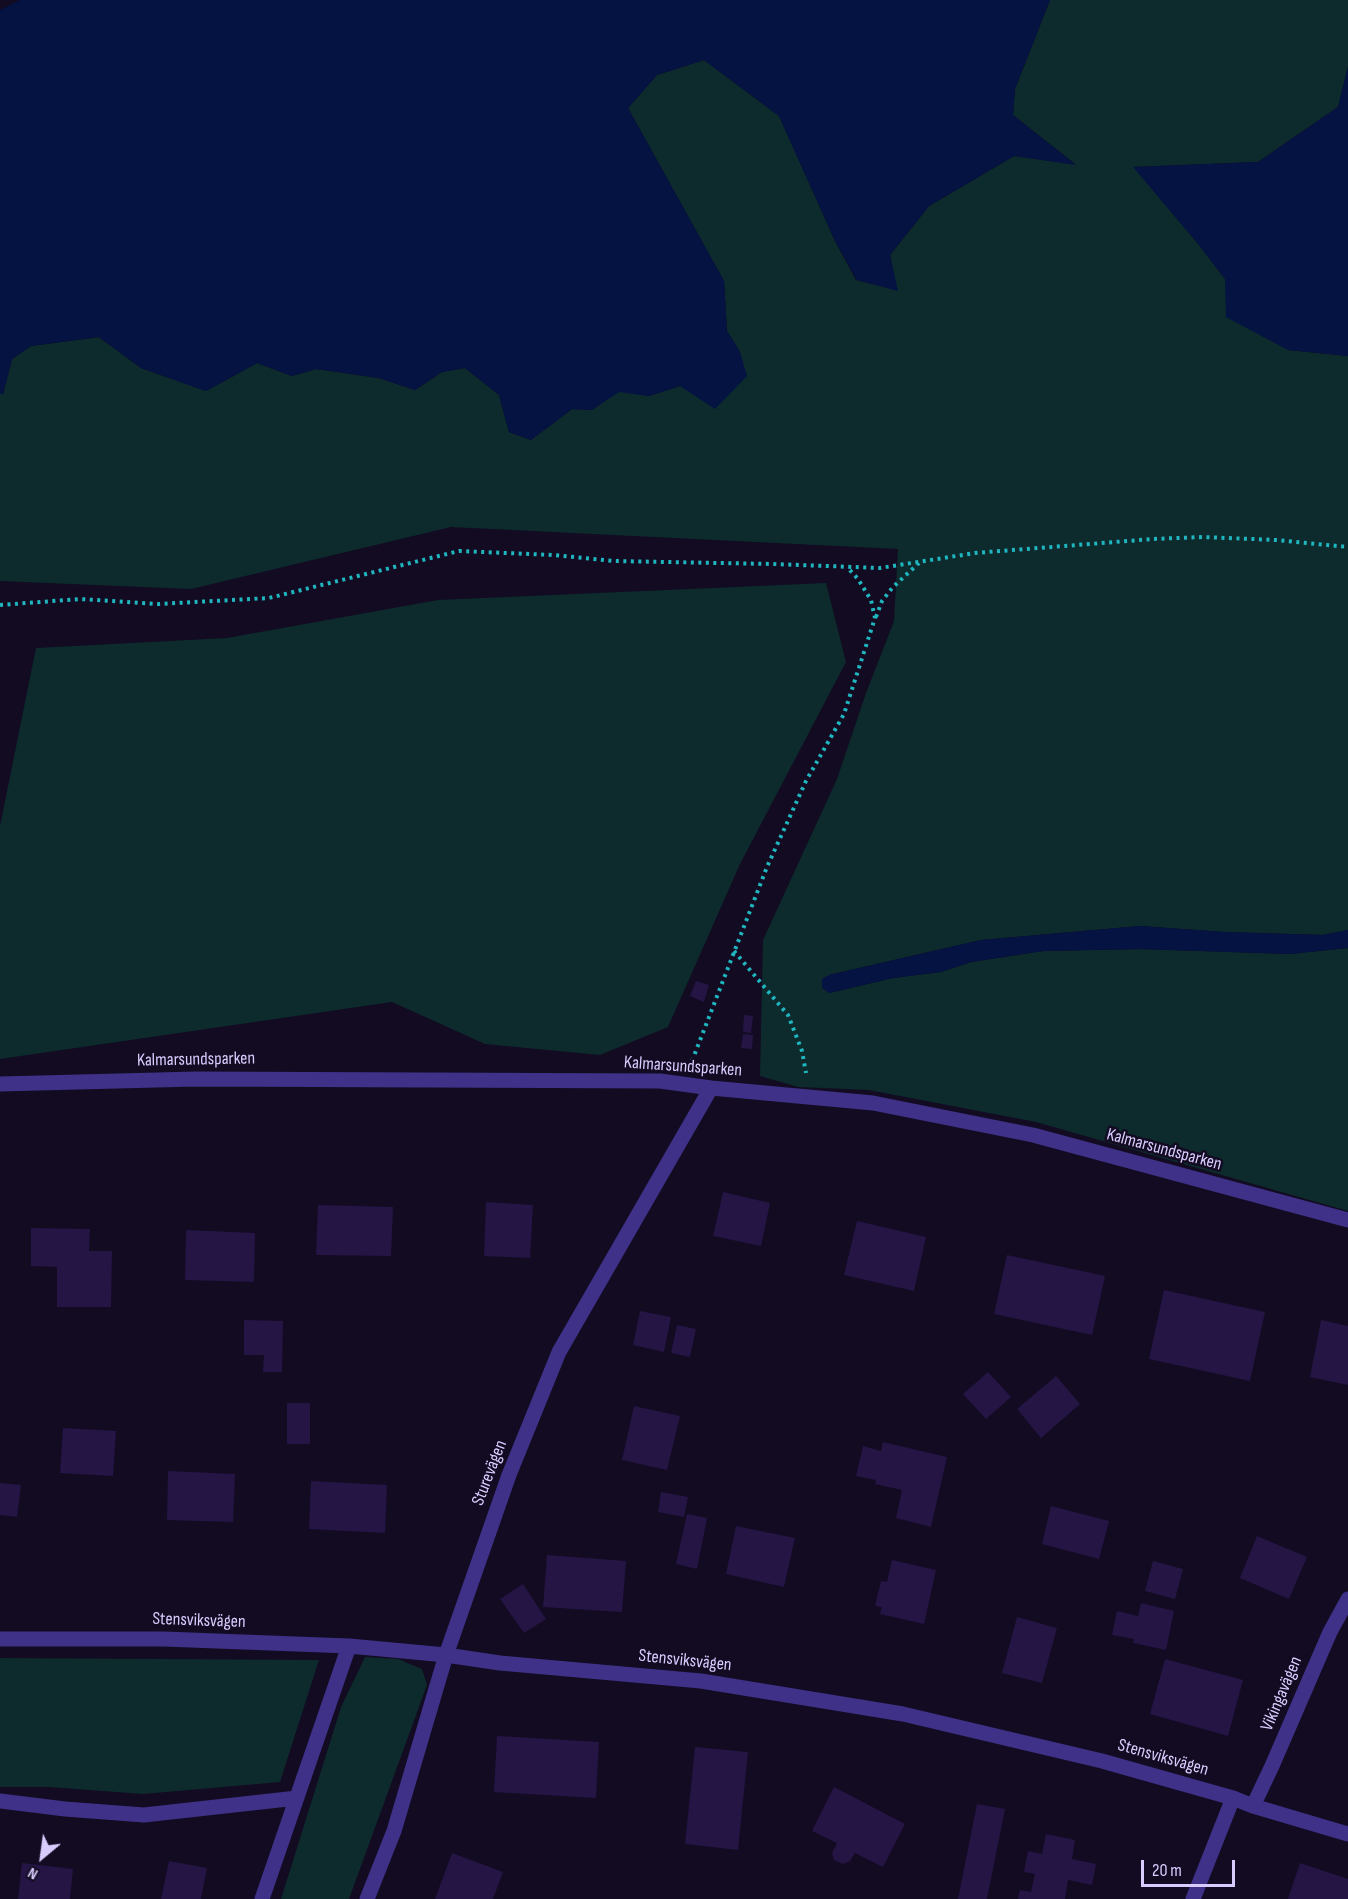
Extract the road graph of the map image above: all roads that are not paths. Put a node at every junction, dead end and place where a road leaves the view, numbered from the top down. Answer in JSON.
{"nodes":[{"id":1,"x":0,"y":1084,"type":"edge"},
{"id":2,"x":711,"y":1088,"type":"junction"},
{"id":3,"x":1348,"y":1220,"type":"edge"},
{"id":4,"x":1348,"y":1599,"type":"edge"},
{"id":5,"x":0,"y":1639,"type":"edge"},
{"id":6,"x":349,"y":1646,"type":"junction"},
{"id":7,"x":446,"y":1655,"type":"junction"},
{"id":8,"x":297,"y":1797,"type":"junction"},
{"id":9,"x":1233,"y":1798,"type":"junction"},
{"id":10,"x":0,"y":1801,"type":"edge"},
{"id":11,"x":1253,"y":1806,"type":"junction"},
{"id":12,"x":1348,"y":1834,"type":"edge"},
{"id":13,"x":262,"y":1899,"type":"edge"},
{"id":14,"x":367,"y":1899,"type":"edge"},
{"id":15,"x":1193,"y":1899,"type":"edge"}],
"edges":[{"from":1,"to":2,"type":"street","name":"Kalmarsundsparken"},
{"from":2,"to":3,"type":"street","name":"Kalmarsundsparken"},
{"from":2,"to":7,"type":"street","name":"Sturevägen"},
{"from":4,"to":11,"type":"street","name":"Vikingavägen"},
{"from":5,"to":6,"type":"street","name":"Stensviksvägen"},
{"from":6,"to":7,"type":"street","name":"Stensviksvägen"},
{"from":6,"to":8,"type":"street"},
{"from":7,"to":9,"type":"street","name":"Stensviksvägen"},
{"from":7,"to":14,"type":"street","name":"Sturevägen"},
{"from":8,"to":10,"type":"street"},
{"from":8,"to":13,"type":"street"},
{"from":9,"to":11,"type":"street","name":"Stensviksvägen"},
{"from":9,"to":15,"type":"street"},
{"from":11,"to":12,"type":"street","name":"Stensviksvägen"}]}
